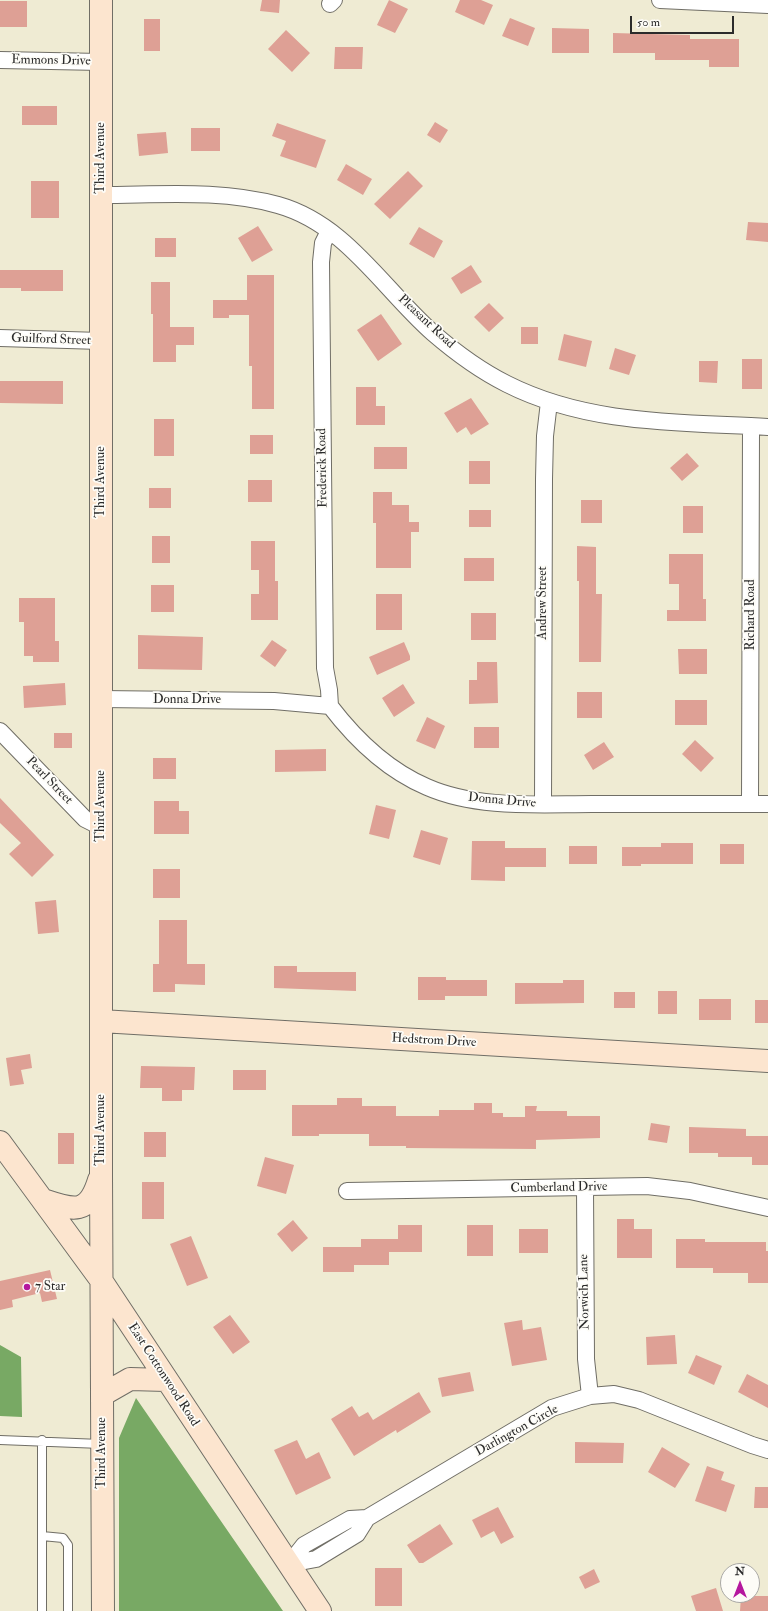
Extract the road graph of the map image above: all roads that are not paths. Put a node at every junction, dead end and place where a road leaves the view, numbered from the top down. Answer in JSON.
{"nodes":[{"id":1,"x":101,"y":0,"type":"edge"},
{"id":2,"x":660,"y":0,"type":"edge"},
{"id":3,"x":768,"y":5,"type":"edge"},
{"id":4,"x":0,"y":60,"type":"edge"},
{"id":5,"x":101,"y":62,"type":"junction"},
{"id":6,"x":101,"y":195,"type":"junction"},
{"id":7,"x":329,"y":231,"type":"junction"},
{"id":8,"x":0,"y":338,"type":"edge"},
{"id":9,"x":102,"y":341,"type":"junction"},
{"id":10,"x":549,"y":402,"type":"junction"},
{"id":11,"x":751,"y":426,"type":"junction"},
{"id":12,"x":768,"y":427,"type":"edge"},
{"id":13,"x":101,"y":699,"type":"junction"},
{"id":14,"x":330,"y":706,"type":"junction"},
{"id":15,"x":0,"y":731,"type":"edge"},
{"id":16,"x":543,"y":804,"type":"junction"},
{"id":17,"x":750,"y":804,"type":"junction"},
{"id":18,"x":768,"y":804,"type":"edge"},
{"id":19,"x":101,"y":827,"type":"junction"},
{"id":20,"x":101,"y":1021,"type":"junction"},
{"id":21,"x":768,"y":1061,"type":"edge"},
{"id":22,"x":0,"y":1142,"type":"edge"},
{"id":23,"x":101,"y":1175,"type":"junction"},
{"id":24,"x":585,"y":1188,"type":"junction"},
{"id":25,"x":347,"y":1191,"type":"dead end"},
{"id":26,"x":43,"y":1200,"type":"junction"},
{"id":27,"x":768,"y":1208,"type":"edge"},
{"id":28,"x":101,"y":1280,"type":"junction"},
{"id":29,"x":166,"y":1380,"type":"junction"},
{"id":30,"x":102,"y":1395,"type":"junction"},
{"id":31,"x":590,"y":1396,"type":"junction"},
{"id":32,"x":0,"y":1440,"type":"edge"},
{"id":33,"x":42,"y":1440,"type":"junction"},
{"id":34,"x":102,"y":1444,"type":"junction"},
{"id":35,"x":768,"y":1450,"type":"edge"},
{"id":36,"x":42,"y":1536,"type":"junction"},
{"id":37,"x":289,"y":1564,"type":"junction"},
{"id":38,"x":42,"y":1611,"type":"edge"},
{"id":39,"x":68,"y":1611,"type":"edge"},
{"id":40,"x":103,"y":1611,"type":"edge"},
{"id":41,"x":320,"y":1611,"type":"edge"}],
"edges":[{"from":1,"to":5,"type":"street","name":"Third Avenue"},
{"from":2,"to":3,"type":"street"},
{"from":4,"to":5,"type":"street","name":"Emmons Drive"},
{"from":5,"to":6,"type":"street","name":"Third Avenue"},
{"from":6,"to":7,"type":"street","name":"Pleasant Road"},
{"from":6,"to":9,"type":"street","name":"Third Avenue"},
{"from":7,"to":10,"type":"street","name":"Pleasant Road"},
{"from":7,"to":14,"type":"street","name":"Frederick Road"},
{"from":8,"to":9,"type":"street","name":"Guilford Street"},
{"from":9,"to":13,"type":"street","name":"Third Avenue"},
{"from":10,"to":11,"type":"street","name":"Pleasant Road"},
{"from":10,"to":16,"type":"street","name":"Andrew Street"},
{"from":11,"to":12,"type":"street","name":"Pleasant Road"},
{"from":11,"to":17,"type":"street","name":"Richard Road"},
{"from":13,"to":14,"type":"street","name":"Donna Drive"},
{"from":13,"to":19,"type":"street","name":"Third Avenue"},
{"from":14,"to":16,"type":"street","name":"Donna Drive"},
{"from":15,"to":19,"type":"street","name":"Pearl Street"},
{"from":16,"to":17,"type":"street","name":"Donna Drive"},
{"from":17,"to":18,"type":"street","name":"Donna Drive"},
{"from":19,"to":20,"type":"street","name":"Third Avenue"},
{"from":20,"to":21,"type":"street","name":"Hedstrom Drive"},
{"from":20,"to":23,"type":"street","name":"Third Avenue"},
{"from":22,"to":26,"type":"street","name":"East Cottonwood Road"},
{"from":23,"to":26,"type":"street"},
{"from":23,"to":28,"type":"street","name":"Third Avenue"},
{"from":24,"to":25,"type":"street","name":"Cumberland Drive"},
{"from":24,"to":27,"type":"street","name":"Cumberland Drive"},
{"from":24,"to":31,"type":"street","name":"Norwich Lane"},
{"from":26,"to":28,"type":"street","name":"East Cottonwood Road"},
{"from":28,"to":29,"type":"street","name":"East Cottonwood Road"},
{"from":28,"to":30,"type":"street","name":"Third Avenue"},
{"from":29,"to":30,"type":"street"},
{"from":29,"to":37,"type":"street","name":"East Cottonwood Road"},
{"from":30,"to":34,"type":"street","name":"Third Avenue"},
{"from":31,"to":35,"type":"street","name":"Darlington Circle"},
{"from":31,"to":37,"type":"street","name":"Darlington Circle"},
{"from":32,"to":33,"type":"lane"},
{"from":33,"to":34,"type":"lane"},
{"from":33,"to":36,"type":"lane"},
{"from":34,"to":40,"type":"street","name":"Third Avenue"},
{"from":36,"to":38,"type":"lane"},
{"from":36,"to":39,"type":"lane"},
{"from":37,"to":41,"type":"street","name":"East Cottonwood Road"}]}
